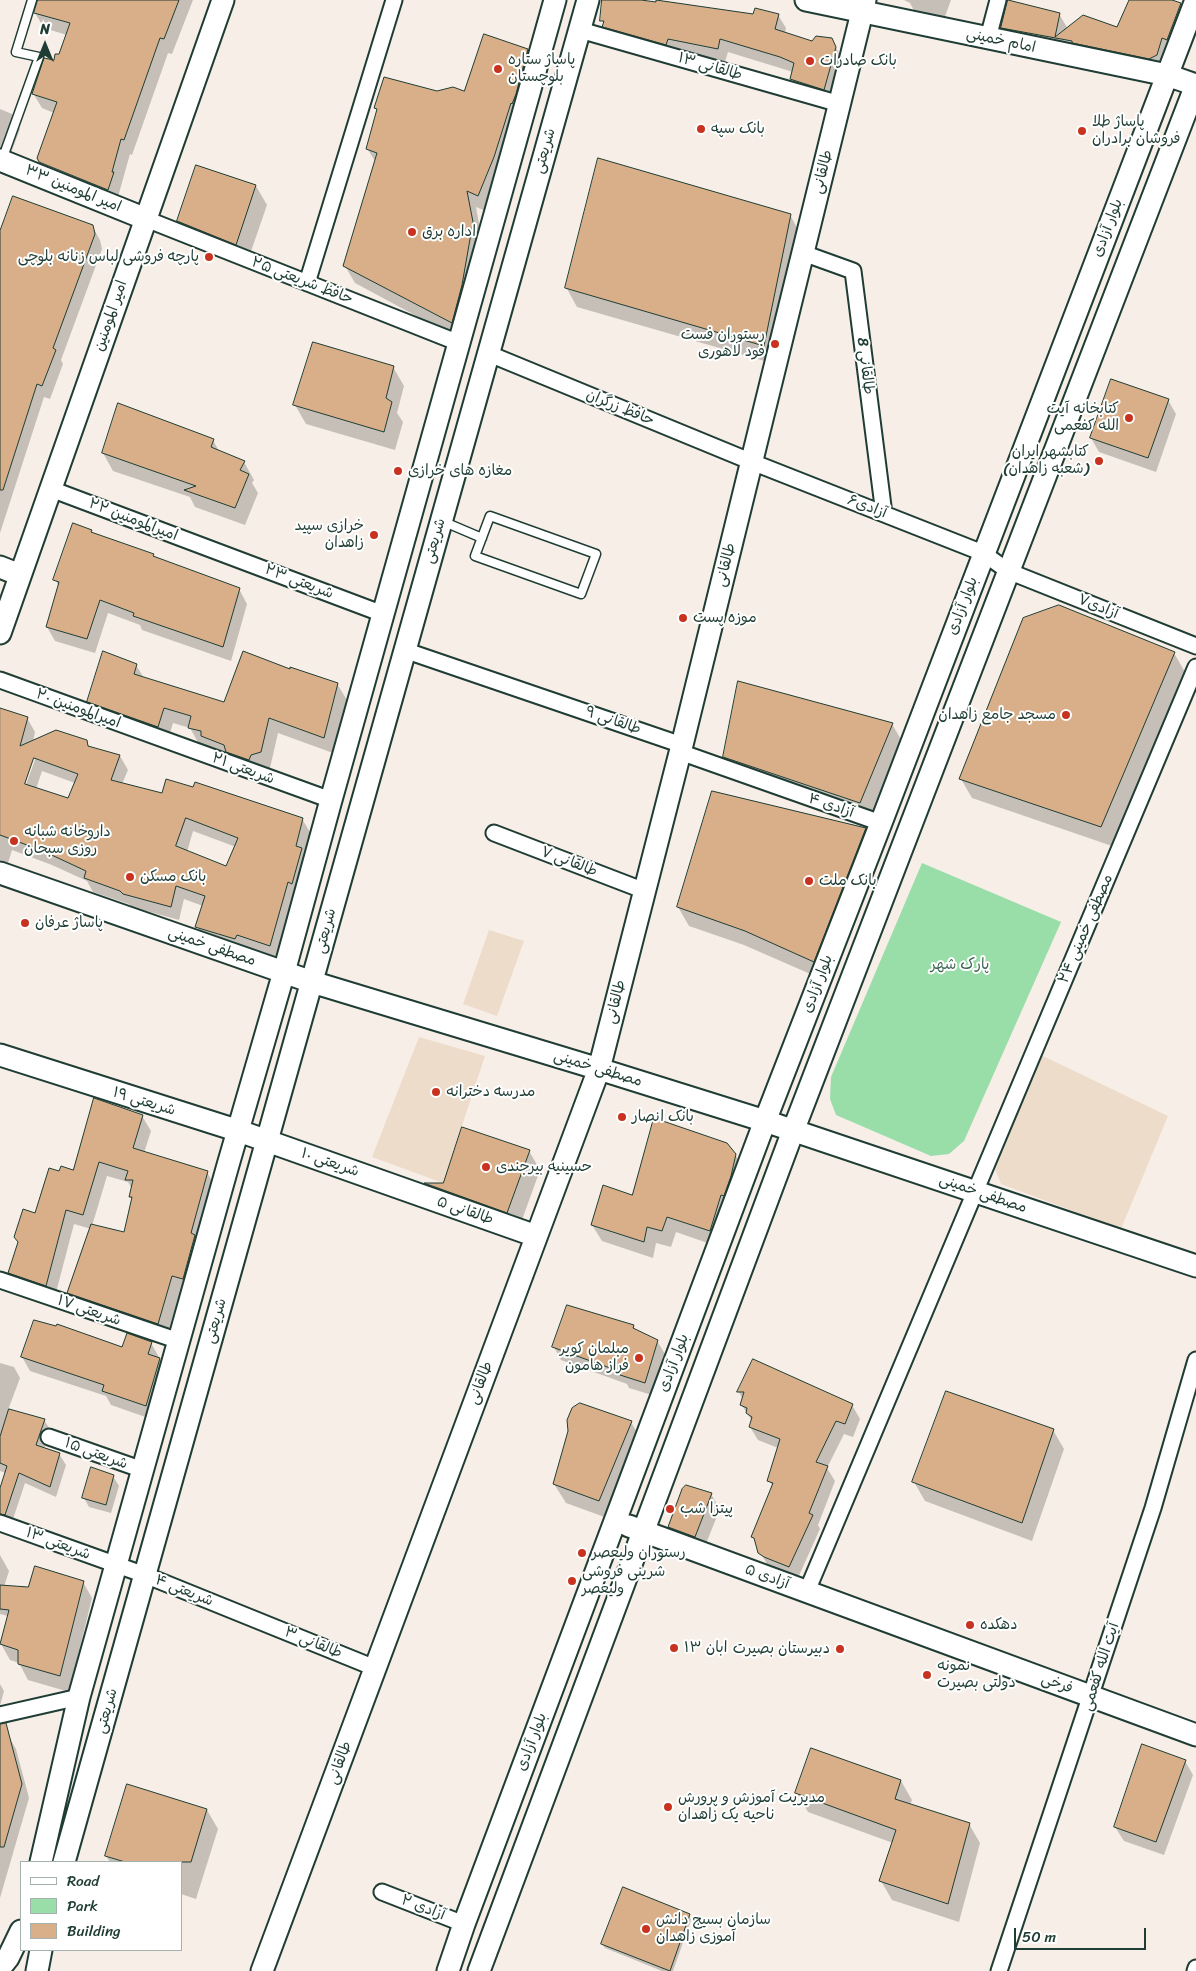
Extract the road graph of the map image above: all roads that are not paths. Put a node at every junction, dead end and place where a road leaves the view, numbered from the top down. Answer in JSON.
{"nodes":[{"id":1,"x":32,"y":0,"type":"edge"},
{"id":2,"x":223,"y":0,"type":"edge"},
{"id":3,"x":394,"y":0,"type":"edge"},
{"id":4,"x":555,"y":0,"type":"edge"},
{"id":5,"x":588,"y":0,"type":"edge"},
{"id":6,"x":806,"y":0,"type":"edge"},
{"id":7,"x":998,"y":0,"type":"edge"},
{"id":8,"x":1196,"y":0,"type":"edge"},
{"id":9,"x":864,"y":6,"type":"edge"},
{"id":10,"x":580,"y":30,"type":"junction"},
{"id":11,"x":988,"y":38,"type":"junction"},
{"id":12,"x":1166,"y":75,"type":"junction"},
{"id":13,"x":1196,"y":85,"type":"edge"},
{"id":14,"x":840,"y":104,"type":"junction"},
{"id":15,"x":1,"y":160,"type":"edge"},
{"id":16,"x":1113,"y":214,"type":"junction"},
{"id":17,"x":146,"y":219,"type":"junction"},
{"id":18,"x":1142,"y":226,"type":"junction"},
{"id":19,"x":803,"y":253,"type":"junction"},
{"id":20,"x":306,"y":283,"type":"junction"},
{"id":21,"x":459,"y":342,"type":"junction"},
{"id":22,"x":488,"y":353,"type":"junction"},
{"id":23,"x":752,"y":462,"type":"junction"},
{"id":24,"x":51,"y":489,"type":"junction"},
{"id":25,"x":884,"y":514,"type":"junction"},
{"id":26,"x":440,"y":521,"type":"junction"},
{"id":27,"x":482,"y":538,"type":"junction"},
{"id":28,"x":215,"y":551,"type":"joint"},
{"id":29,"x":983,"y":553,"type":"junction"},
{"id":30,"x":0,"y":567,"type":"edge"},
{"id":31,"x":1008,"y":571,"type":"junction"},
{"id":32,"x":20,"y":575,"type":"junction"},
{"id":33,"x":383,"y":614,"type":"junction"},
{"id":34,"x":0,"y":632,"type":"edge"},
{"id":35,"x":1192,"y":644,"type":"edge"},
{"id":36,"x":404,"y":650,"type":"junction"},
{"id":37,"x":1196,"y":667,"type":"edge"},
{"id":38,"x":0,"y":680,"type":"edge"},
{"id":39,"x":156,"y":737,"type":"joint"},
{"id":40,"x":681,"y":749,"type":"junction"},
{"id":41,"x":780,"y":788,"type":"joint"},
{"id":42,"x":331,"y":800,"type":"junction"},
{"id":43,"x":881,"y":823,"type":"junction"},
{"id":44,"x":494,"y":833,"type":"dead end"},
{"id":45,"x":0,"y":873,"type":"edge"},
{"id":46,"x":644,"y":890,"type":"junction"},
{"id":47,"x":284,"y":972,"type":"junction"},
{"id":48,"x":312,"y":982,"type":"junction"},
{"id":49,"x":0,"y":1055,"type":"edge"},
{"id":50,"x":599,"y":1069,"type":"junction"},
{"id":51,"x":765,"y":1121,"type":"junction"},
{"id":52,"x":793,"y":1130,"type":"junction"},
{"id":53,"x":239,"y":1131,"type":"junction"},
{"id":54,"x":267,"y":1141,"type":"junction"},
{"id":55,"x":394,"y":1186,"type":"joint"},
{"id":56,"x":975,"y":1192,"type":"junction"},
{"id":57,"x":536,"y":1236,"type":"junction"},
{"id":58,"x":1196,"y":1266,"type":"edge"},
{"id":59,"x":0,"y":1280,"type":"edge"},
{"id":60,"x":179,"y":1342,"type":"junction"},
{"id":61,"x":1196,"y":1360,"type":"edge"},
{"id":62,"x":49,"y":1437,"type":"dead end"},
{"id":63,"x":143,"y":1470,"type":"junction"},
{"id":64,"x":615,"y":1520,"type":"junction"},
{"id":65,"x":0,"y":1524,"type":"edge"},
{"id":66,"x":642,"y":1531,"type":"junction"},
{"id":67,"x":116,"y":1565,"type":"junction"},
{"id":68,"x":145,"y":1575,"type":"junction"},
{"id":69,"x":807,"y":1591,"type":"junction"},
{"id":70,"x":252,"y":1618,"type":"joint"},
{"id":71,"x":918,"y":1632,"type":"joint"},
{"id":72,"x":375,"y":1668,"type":"junction"},
{"id":73,"x":1091,"y":1696,"type":"junction"},
{"id":74,"x":79,"y":1697,"type":"junction"},
{"id":75,"x":0,"y":1715,"type":"edge"},
{"id":76,"x":1196,"y":1735,"type":"edge"},
{"id":77,"x":41,"y":1861,"type":"edge"},
{"id":78,"x":64,"y":1861,"type":"edge"},
{"id":79,"x":382,"y":1892,"type":"dead end"},
{"id":80,"x":464,"y":1924,"type":"junction"},
{"id":81,"x":20,"y":1934,"type":"edge"},
{"id":82,"x":41,"y":1951,"type":"edge"},
{"id":83,"x":0,"y":1968,"type":"edge"},
{"id":84,"x":37,"y":1971,"type":"edge"},
{"id":85,"x":262,"y":1971,"type":"edge"},
{"id":86,"x":448,"y":1971,"type":"edge"},
{"id":87,"x":479,"y":1971,"type":"edge"},
{"id":88,"x":999,"y":1971,"type":"edge"}],
"edges":[{"from":1,"to":15,"type":"lane"},
{"from":2,"to":17,"type":"main road","name":"امیر المومنین"},
{"from":3,"to":20,"type":"street"},
{"from":4,"to":21,"type":"main road","name":"شریعتی"},
{"from":5,"to":10,"type":"main road","name":"شریعتی"},
{"from":6,"to":9,"type":"main road","name":"امام خمینی"},
{"from":7,"to":11,"type":"street"},
{"from":8,"to":12,"type":"main road","name":"بلوار آزادی"},
{"from":9,"to":11,"type":"main road","name":"امام خمینی"},
{"from":9,"to":14,"type":"main road","name":"طالقانی"},
{"from":10,"to":14,"type":"street","name":"طالقانی ۱۳"},
{"from":10,"to":22,"type":"main road","name":"شریعتی"},
{"from":11,"to":12,"type":"main road","name":"امام خمینی"},
{"from":12,"to":13,"type":"main road","name":"امام خمینی"},
{"from":12,"to":16,"type":"main road","name":"بلوار آزادی"},
{"from":13,"to":18,"type":"main road","name":"بلوار آزادی"},
{"from":14,"to":19,"type":"main road","name":"طالقانی"},
{"from":15,"to":17,"type":"main road","name":"امیر المومنین ۳۳"},
{"from":16,"to":18,"type":"main road"},
{"from":16,"to":29,"type":"main road","name":"بلوار آزادی"},
{"from":17,"to":20,"type":"street","name":"حافظ شریعتی ۲۵"},
{"from":17,"to":24,"type":"main road","name":"امیر المومنین"},
{"from":18,"to":31,"type":"main road","name":"بلوار آزادی"},
{"from":19,"to":23,"type":"main road","name":"طالقانی"},
{"from":19,"to":25,"type":"street","name":"طالقانی 8"},
{"from":20,"to":21,"type":"street","name":"حافظ شریعتی ۲۵"},
{"from":21,"to":33,"type":"main road","name":"شریعتی"},
{"from":22,"to":23,"type":"street","name":"حافظ زرگران"},
{"from":22,"to":26,"type":"main road","name":"شریعتی"},
{"from":23,"to":25,"type":"street","name":"آزادی۶"},
{"from":23,"to":40,"type":"main road","name":"طالقانی"},
{"from":24,"to":28,"type":"street","name":"امیرالمومنین ۲۲"},
{"from":24,"to":32,"type":"main road","name":"امیر المومنین"},
{"from":25,"to":29,"type":"street","name":"آزادی۶"},
{"from":26,"to":27,"type":"lane"},
{"from":26,"to":36,"type":"main road","name":"شریعتی"},
{"from":27,"to":27,"type":"lane"},
{"from":28,"to":33,"type":"street","name":"شریعتی ۲۳"},
{"from":29,"to":31,"type":"street","name":"آزادی۶"},
{"from":29,"to":43,"type":"main road","name":"بلوار آزادی"},
{"from":30,"to":32,"type":"main road"},
{"from":31,"to":35,"type":"street","name":"آزادی۷"},
{"from":31,"to":52,"type":"main road","name":"بلوار آزادی"},
{"from":32,"to":34,"type":"main road","name":"امیر المومنین"},
{"from":33,"to":42,"type":"main road","name":"شریعتی"},
{"from":36,"to":40,"type":"street","name":"طالقانی ۹"},
{"from":36,"to":48,"type":"main road","name":"شریعتی"},
{"from":37,"to":56,"type":"street","name":"مصطفی خمینی ۲۴"},
{"from":38,"to":39,"type":"street","name":"امیرالمومنین ۲۰"},
{"from":39,"to":42,"type":"street","name":"شریعتی ۲۱"},
{"from":40,"to":41,"type":"street","name":"طالقانی ۹"},
{"from":40,"to":46,"type":"main road","name":"طالقانی"},
{"from":41,"to":43,"type":"street","name":"آزادی ۴"},
{"from":42,"to":47,"type":"main road","name":"شریعتی"},
{"from":43,"to":51,"type":"main road","name":"بلوار آزادی"},
{"from":44,"to":46,"type":"street","name":"طالقانی ۷"},
{"from":45,"to":47,"type":"main road","name":"مصطفی خمینی"},
{"from":46,"to":50,"type":"main road","name":"طالقانی"},
{"from":47,"to":48,"type":"main road","name":"مصطفی خمینی"},
{"from":47,"to":53,"type":"main road","name":"شریعتی"},
{"from":48,"to":50,"type":"main road","name":"مصطفی خمینی"},
{"from":48,"to":54,"type":"main road","name":"شریعتی"},
{"from":49,"to":53,"type":"main road","name":"شریعتی ۱۹"},
{"from":50,"to":51,"type":"main road","name":"مصطفی خمینی"},
{"from":50,"to":57,"type":"main road","name":"طالقانی"},
{"from":51,"to":52,"type":"main road","name":"مصطفی خمینی"},
{"from":51,"to":64,"type":"main road","name":"بلوار آزادی"},
{"from":52,"to":56,"type":"main road","name":"مصطفی خمینی"},
{"from":52,"to":66,"type":"main road","name":"بلوار آزادی"},
{"from":53,"to":54,"type":"main road","name":"شریعتی ۱۹"},
{"from":53,"to":60,"type":"main road","name":"شریعتی"},
{"from":54,"to":55,"type":"main road","name":"شریعتی ۱۰"},
{"from":54,"to":68,"type":"main road","name":"شریعتی"},
{"from":55,"to":57,"type":"main road","name":"طالقانی ۵"},
{"from":56,"to":58,"type":"main road","name":"مصطفی خمینی"},
{"from":56,"to":69,"type":"street","name":"مصطفی خمینی ۲۴"},
{"from":57,"to":72,"type":"main road","name":"طالقانی"},
{"from":59,"to":60,"type":"street","name":"شریعتی ۱۷"},
{"from":60,"to":63,"type":"main road","name":"شریعتی"},
{"from":61,"to":73,"type":"street","name":"آیت الله کفعمی"},
{"from":62,"to":63,"type":"street","name":"شریعتی ۱۵"},
{"from":63,"to":67,"type":"main road","name":"شریعتی"},
{"from":64,"to":66,"type":"main road","name":"آزادی ۵"},
{"from":64,"to":80,"type":"main road","name":"بلوار آزادی"},
{"from":65,"to":67,"type":"street","name":"شریعتی ۱۳"},
{"from":66,"to":69,"type":"main road","name":"آزادی ۵"},
{"from":66,"to":87,"type":"main road","name":"بلوار آزادی"},
{"from":67,"to":68,"type":"street","name":"شریعتی ۴"},
{"from":67,"to":74,"type":"main road","name":"شریعتی"},
{"from":68,"to":70,"type":"street","name":"شریعتی ۴"},
{"from":68,"to":78,"type":"main road","name":"شریعتی"},
{"from":69,"to":71,"type":"main road","name":"آزادی ۵"},
{"from":70,"to":72,"type":"street","name":"طالقانی ۳"},
{"from":71,"to":73,"type":"main road","name":"فرخی"},
{"from":72,"to":85,"type":"main road","name":"طالقانی"},
{"from":73,"to":76,"type":"main road","name":"فرخی"},
{"from":73,"to":88,"type":"street","name":"آیت الله کفعمی"},
{"from":74,"to":75,"type":"street"},
{"from":74,"to":77,"type":"main road","name":"شریعتی"},
{"from":79,"to":80,"type":"street","name":"آزادی ۲"},
{"from":80,"to":86,"type":"main road","name":"بلوار آزادی"},
{"from":81,"to":83,"type":"main road"},
{"from":82,"to":84,"type":"main road"}]}
